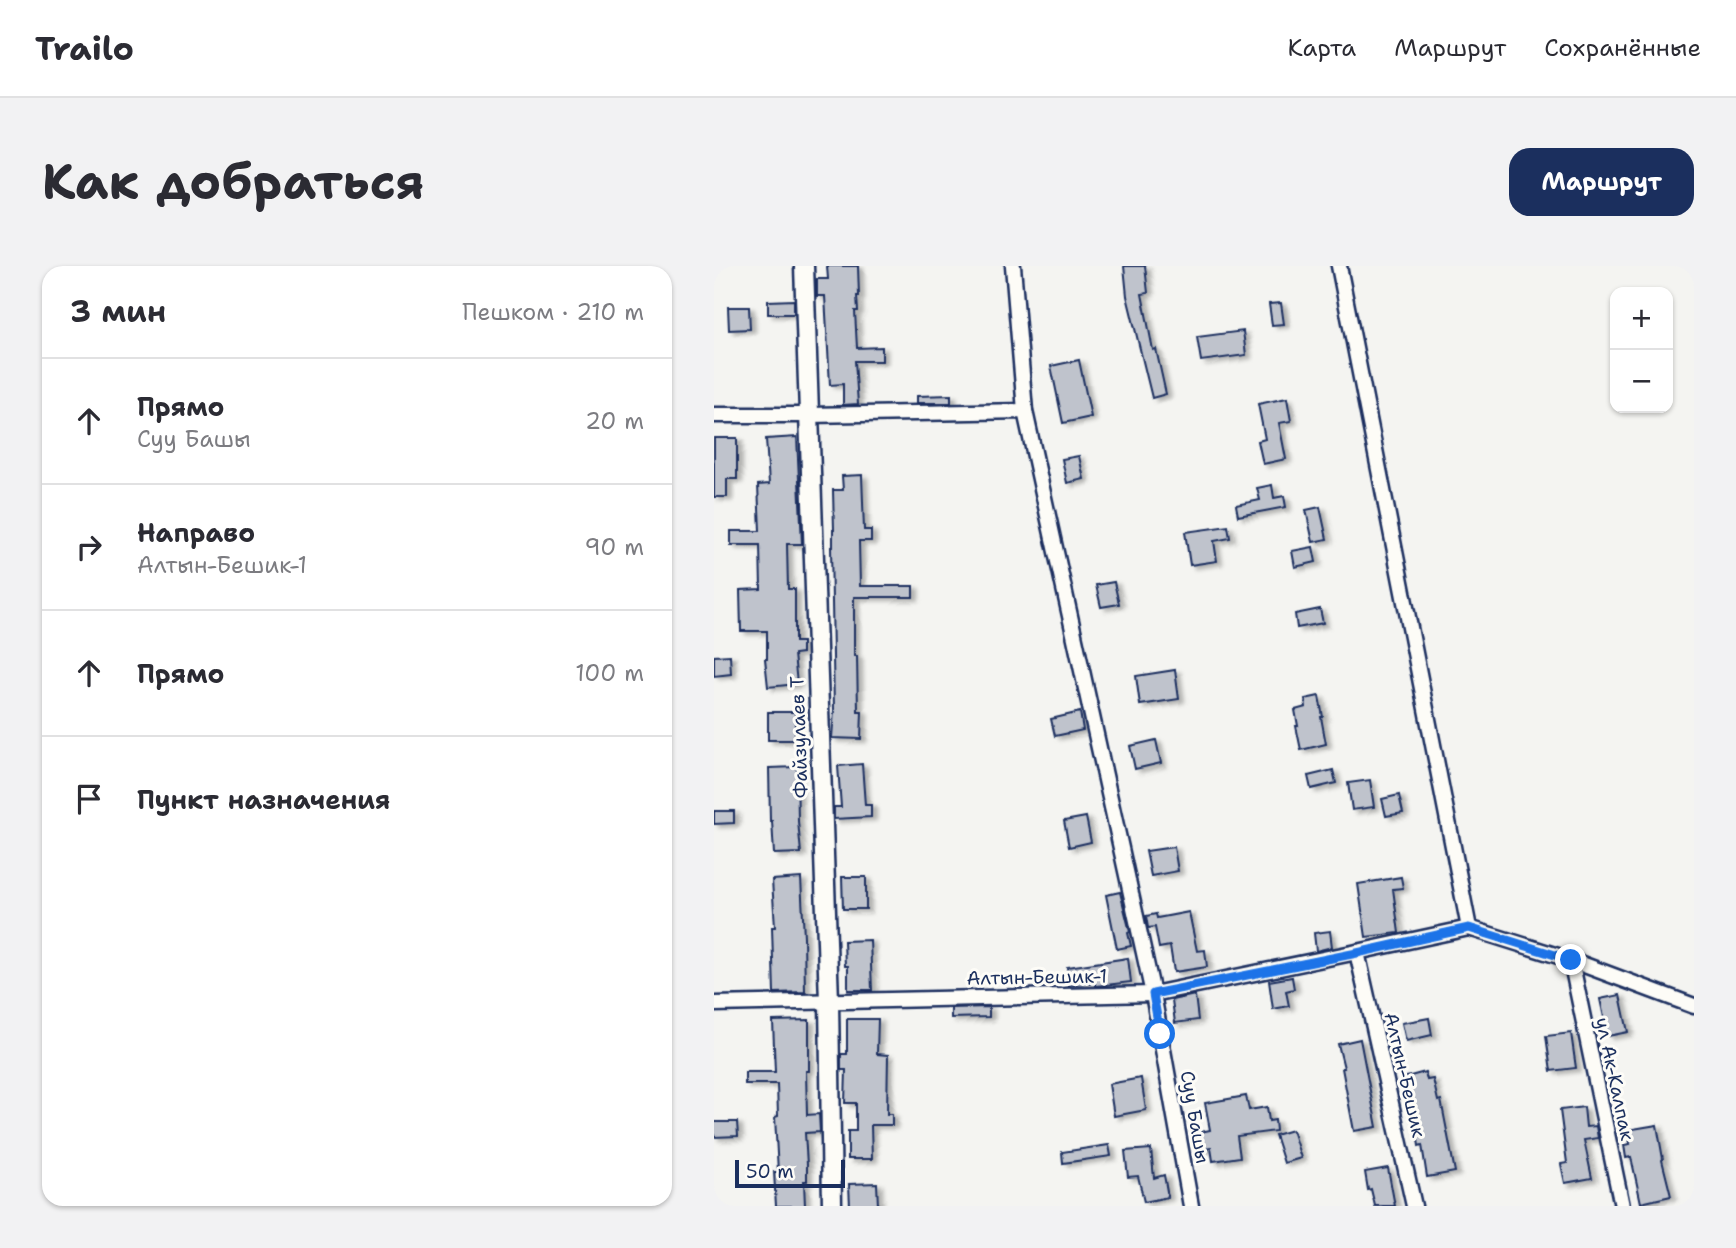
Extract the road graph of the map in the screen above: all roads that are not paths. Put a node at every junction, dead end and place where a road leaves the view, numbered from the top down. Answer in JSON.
{"nodes":[{"id":1,"x":804,"y":266,"type":"edge"},
{"id":2,"x":1013,"y":266,"type":"edge"},
{"id":3,"x":1339,"y":266,"type":"edge"},
{"id":4,"x":1025,"y":411,"type":"junction"},
{"id":5,"x":714,"y":415,"type":"edge"},
{"id":6,"x":809,"y":415,"type":"junction"},
{"id":7,"x":1469,"y":928,"type":"junction"},
{"id":8,"x":1357,"y":953,"type":"junction"},
{"id":9,"x":1571,"y":960,"type":"junction"},
{"id":10,"x":1153,"y":994,"type":"junction"},
{"id":11,"x":829,"y":1001,"type":"junction"},
{"id":12,"x":714,"y":1004,"type":"edge"},
{"id":13,"x":1694,"y":1006,"type":"edge"},
{"id":14,"x":832,"y":1206,"type":"edge"},
{"id":15,"x":1191,"y":1206,"type":"edge"},
{"id":16,"x":1414,"y":1206,"type":"edge"},
{"id":17,"x":1622,"y":1206,"type":"edge"}],
"edges":[{"from":1,"to":6,"type":"street","name":"Файзулаев Т"},
{"from":2,"to":4,"type":"street","name":"Суу Башы"},
{"from":3,"to":7,"type":"street"},
{"from":4,"to":6,"type":"street"},
{"from":4,"to":10,"type":"street","name":"Суу Башы"},
{"from":5,"to":6,"type":"street"},
{"from":6,"to":11,"type":"street","name":"Файзулаев Т"},
{"from":7,"to":8,"type":"street","name":"Алтын-Бешик-1"},
{"from":7,"to":9,"type":"street"},
{"from":8,"to":10,"type":"street","name":"Алтын-Бешик-1"},
{"from":8,"to":16,"type":"street","name":"Алтын-Бешик"},
{"from":9,"to":13,"type":"street"},
{"from":9,"to":17,"type":"street","name":"ул Ак-Калпак"},
{"from":10,"to":11,"type":"street","name":"Алтын-Бешик-1"},
{"from":10,"to":15,"type":"street","name":"Суу Башы"},
{"from":11,"to":12,"type":"street","name":"Алтын-Бешик-1"},
{"from":11,"to":14,"type":"street","name":"Файзулаев Т"}]}
